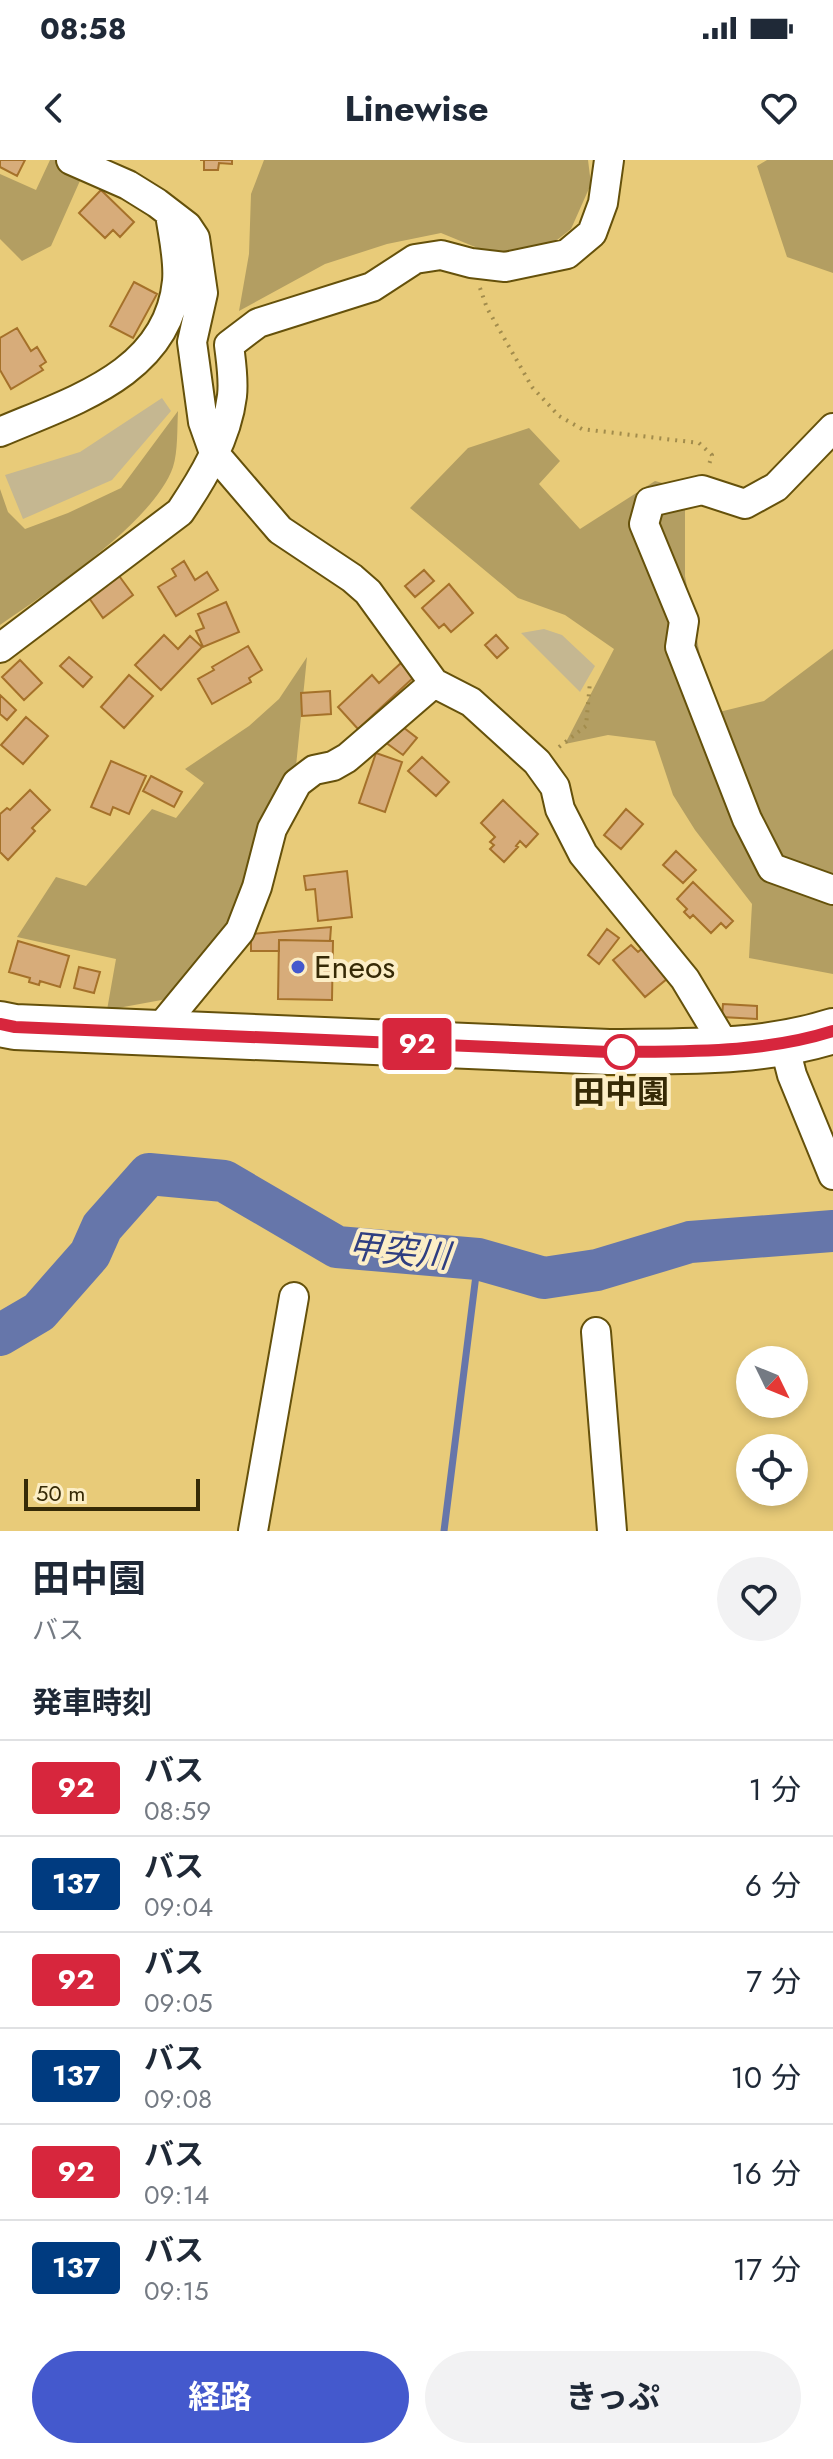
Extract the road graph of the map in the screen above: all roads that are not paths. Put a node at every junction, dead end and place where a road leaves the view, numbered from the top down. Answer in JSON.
{"nodes":[{"id":1,"x":71,"y":160,"type":"edge"},
{"id":2,"x":609,"y":160,"type":"edge"},
{"id":3,"x":170,"y":214,"type":"junction"},
{"id":4,"x":833,"y":428,"type":"edge"},
{"id":5,"x":0,"y":432,"type":"edge"},
{"id":6,"x":214,"y":453,"type":"junction"},
{"id":7,"x":0,"y":648,"type":"edge"},
{"id":8,"x":434,"y":683,"type":"junction"},
{"id":9,"x":833,"y":890,"type":"edge"},
{"id":10,"x":0,"y":1024,"type":"edge"},
{"id":11,"x":833,"y":1031,"type":"edge"},
{"id":12,"x":156,"y":1033,"type":"junction"},
{"id":13,"x":784,"y":1044,"type":"junction"},
{"id":14,"x":727,"y":1049,"type":"junction"},
{"id":15,"x":833,"y":1175,"type":"edge"},
{"id":16,"x":294,"y":1297,"type":"dead end"},
{"id":17,"x":596,"y":1332,"type":"dead end"},
{"id":18,"x":253,"y":1531,"type":"edge"},
{"id":19,"x":612,"y":1531,"type":"edge"}],
"edges":[{"from":1,"to":3,"type":"street"},
{"from":2,"to":6,"type":"street"},
{"from":3,"to":5,"type":"street"},
{"from":3,"to":6,"type":"street"},
{"from":4,"to":9,"type":"street"},
{"from":6,"to":7,"type":"street"},
{"from":6,"to":8,"type":"street"},
{"from":8,"to":12,"type":"street"},
{"from":8,"to":14,"type":"street"},
{"from":10,"to":12,"type":"highway"},
{"from":11,"to":13,"type":"highway"},
{"from":12,"to":14,"type":"highway"},
{"from":13,"to":14,"type":"highway"},
{"from":13,"to":15,"type":"street"},
{"from":16,"to":18,"type":"street"},
{"from":17,"to":19,"type":"street"}]}
